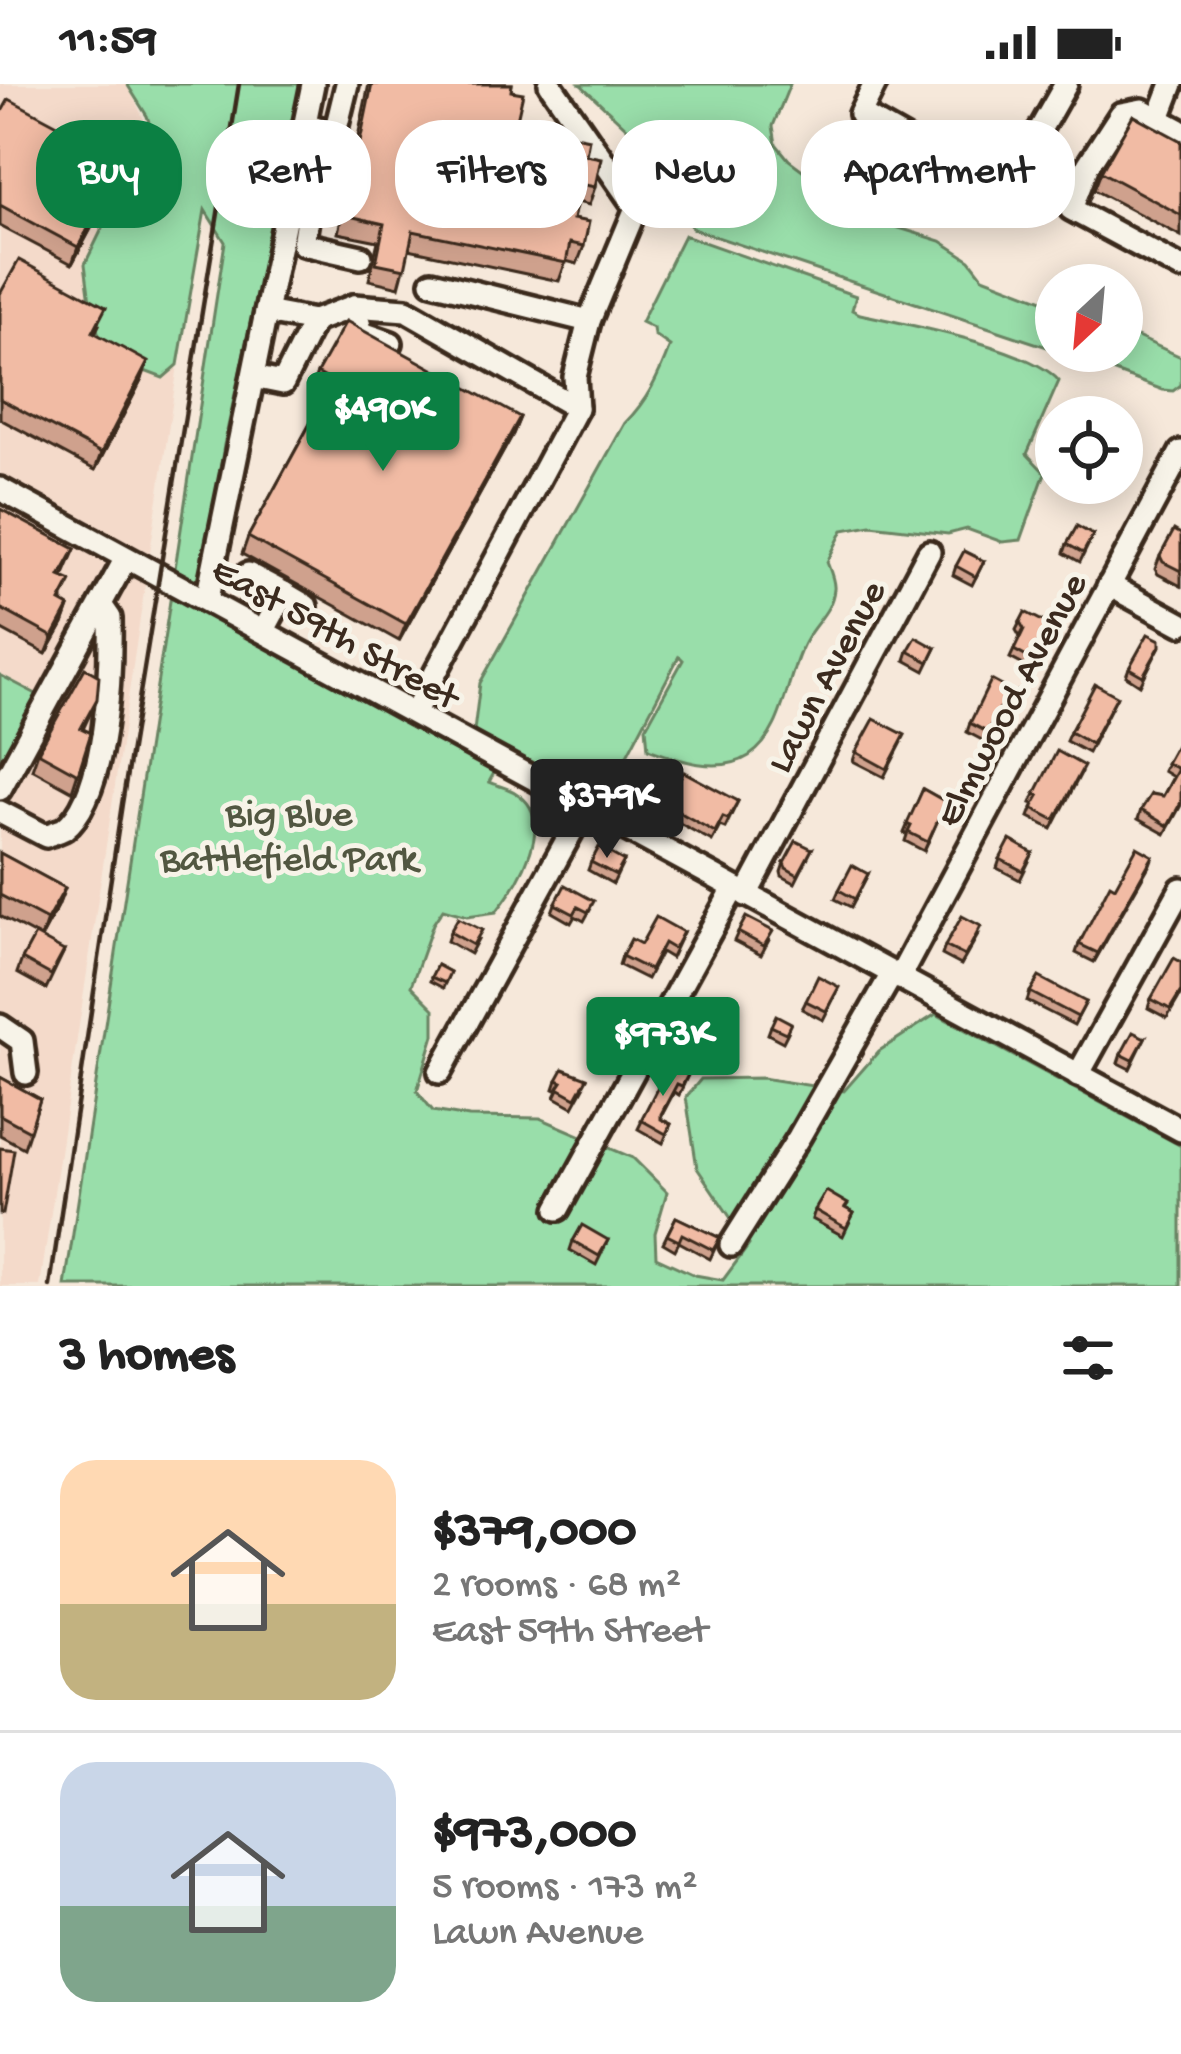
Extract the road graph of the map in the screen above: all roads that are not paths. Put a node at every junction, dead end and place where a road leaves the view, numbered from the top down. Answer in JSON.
{"nodes":[{"id":1,"x":313,"y":84,"type":"edge"},
{"id":2,"x":347,"y":84,"type":"edge"},
{"id":3,"x":550,"y":84,"type":"edge"},
{"id":4,"x":875,"y":84,"type":"edge"},
{"id":5,"x":1066,"y":84,"type":"edge"},
{"id":6,"x":1172,"y":84,"type":"edge"},
{"id":7,"x":1159,"y":118,"type":"junction"},
{"id":8,"x":306,"y":120,"type":"edge"},
{"id":9,"x":338,"y":120,"type":"edge"},
{"id":10,"x":1181,"y":131,"type":"edge"},
{"id":11,"x":283,"y":228,"type":"edge"},
{"id":12,"x":306,"y":228,"type":"edge"},
{"id":13,"x":361,"y":257,"type":"dead end"},
{"id":14,"x":1181,"y":268,"type":"edge"},
{"id":15,"x":432,"y":282,"type":"dead end"},
{"id":16,"x":355,"y":306,"type":"junction"},
{"id":17,"x":266,"y":312,"type":"junction"},
{"id":18,"x":314,"y":320,"type":"junction"},
{"id":19,"x":589,"y":321,"type":"junction"},
{"id":20,"x":391,"y":343,"type":"edge"},
{"id":21,"x":254,"y":377,"type":"junction"},
{"id":22,"x":578,"y":408,"type":"junction"},
{"id":23,"x":1181,"y":452,"type":"edge"},
{"id":24,"x":0,"y":489,"type":"edge"},
{"id":25,"x":929,"y":552,"type":"dead end"},
{"id":26,"x":126,"y":558,"type":"junction"},
{"id":27,"x":248,"y":574,"type":"dead end"},
{"id":28,"x":1109,"y":585,"type":"junction"},
{"id":29,"x":284,"y":593,"type":"junction"},
{"id":30,"x":207,"y":599,"type":"junction"},
{"id":31,"x":100,"y":605,"type":"junction"},
{"id":32,"x":306,"y":606,"type":"dead end"},
{"id":33,"x":1181,"y":624,"type":"edge"},
{"id":34,"x":264,"y":630,"type":"junction"},
{"id":35,"x":414,"y":713,"type":"junction"},
{"id":36,"x":0,"y":789,"type":"edge"},
{"id":37,"x":585,"y":807,"type":"junction"},
{"id":38,"x":0,"y":812,"type":"edge"},
{"id":39,"x":1181,"y":889,"type":"edge"},
{"id":40,"x":740,"y":891,"type":"junction"},
{"id":41,"x":896,"y":976,"type":"junction"},
{"id":42,"x":0,"y":1026,"type":"edge"},
{"id":43,"x":440,"y":1072,"type":"dead end"},
{"id":44,"x":26,"y":1073,"type":"dead end"},
{"id":45,"x":1078,"y":1075,"type":"junction"},
{"id":46,"x":1181,"y":1130,"type":"edge"},
{"id":47,"x":558,"y":1209,"type":"dead end"},
{"id":48,"x":731,"y":1245,"type":"dead end"}],
"edges":[{"from":1,"to":8,"type":"street"},
{"from":2,"to":9,"type":"street"},
{"from":3,"to":19,"type":"street"},
{"from":4,"to":5,"type":"street"},
{"from":6,"to":7,"type":"street"},
{"from":7,"to":10,"type":"street"},
{"from":7,"to":14,"type":"street"},
{"from":11,"to":17,"type":"street"},
{"from":12,"to":13,"type":"street"},
{"from":15,"to":19,"type":"street"},
{"from":16,"to":18,"type":"street"},
{"from":16,"to":20,"type":"street"},
{"from":16,"to":22,"type":"street"},
{"from":17,"to":18,"type":"street"},
{"from":17,"to":21,"type":"street"},
{"from":18,"to":21,"type":"street"},
{"from":19,"to":22,"type":"street"},
{"from":21,"to":30,"type":"street"},
{"from":22,"to":35,"type":"street"},
{"from":23,"to":28,"type":"street","name":"Elmwood Avenue"},
{"from":24,"to":26,"type":"street","name":"East 59th Street"},
{"from":25,"to":40,"type":"street","name":"Lawn Avenue"},
{"from":26,"to":30,"type":"street","name":"East 59th Street"},
{"from":26,"to":31,"type":"street"},
{"from":27,"to":29,"type":"street"},
{"from":28,"to":33,"type":"street"},
{"from":28,"to":41,"type":"street","name":"Elmwood Avenue"},
{"from":29,"to":32,"type":"street"},
{"from":29,"to":34,"type":"street"},
{"from":30,"to":34,"type":"street","name":"East 59th Street"},
{"from":31,"to":36,"type":"street"},
{"from":31,"to":38,"type":"street"},
{"from":34,"to":35,"type":"street","name":"East 59th Street"},
{"from":35,"to":37,"type":"street","name":"East 59th Street"},
{"from":37,"to":40,"type":"street","name":"East 59th Street"},
{"from":37,"to":43,"type":"street"},
{"from":39,"to":45,"type":"street"},
{"from":40,"to":41,"type":"street","name":"East 59th Street"},
{"from":40,"to":47,"type":"street","name":"Lawn Avenue"},
{"from":41,"to":45,"type":"street","name":"East 59th Street"},
{"from":41,"to":48,"type":"street","name":"Elmwood Avenue"},
{"from":42,"to":44,"type":"street"},
{"from":45,"to":46,"type":"street","name":"East 59th Street"}]}
